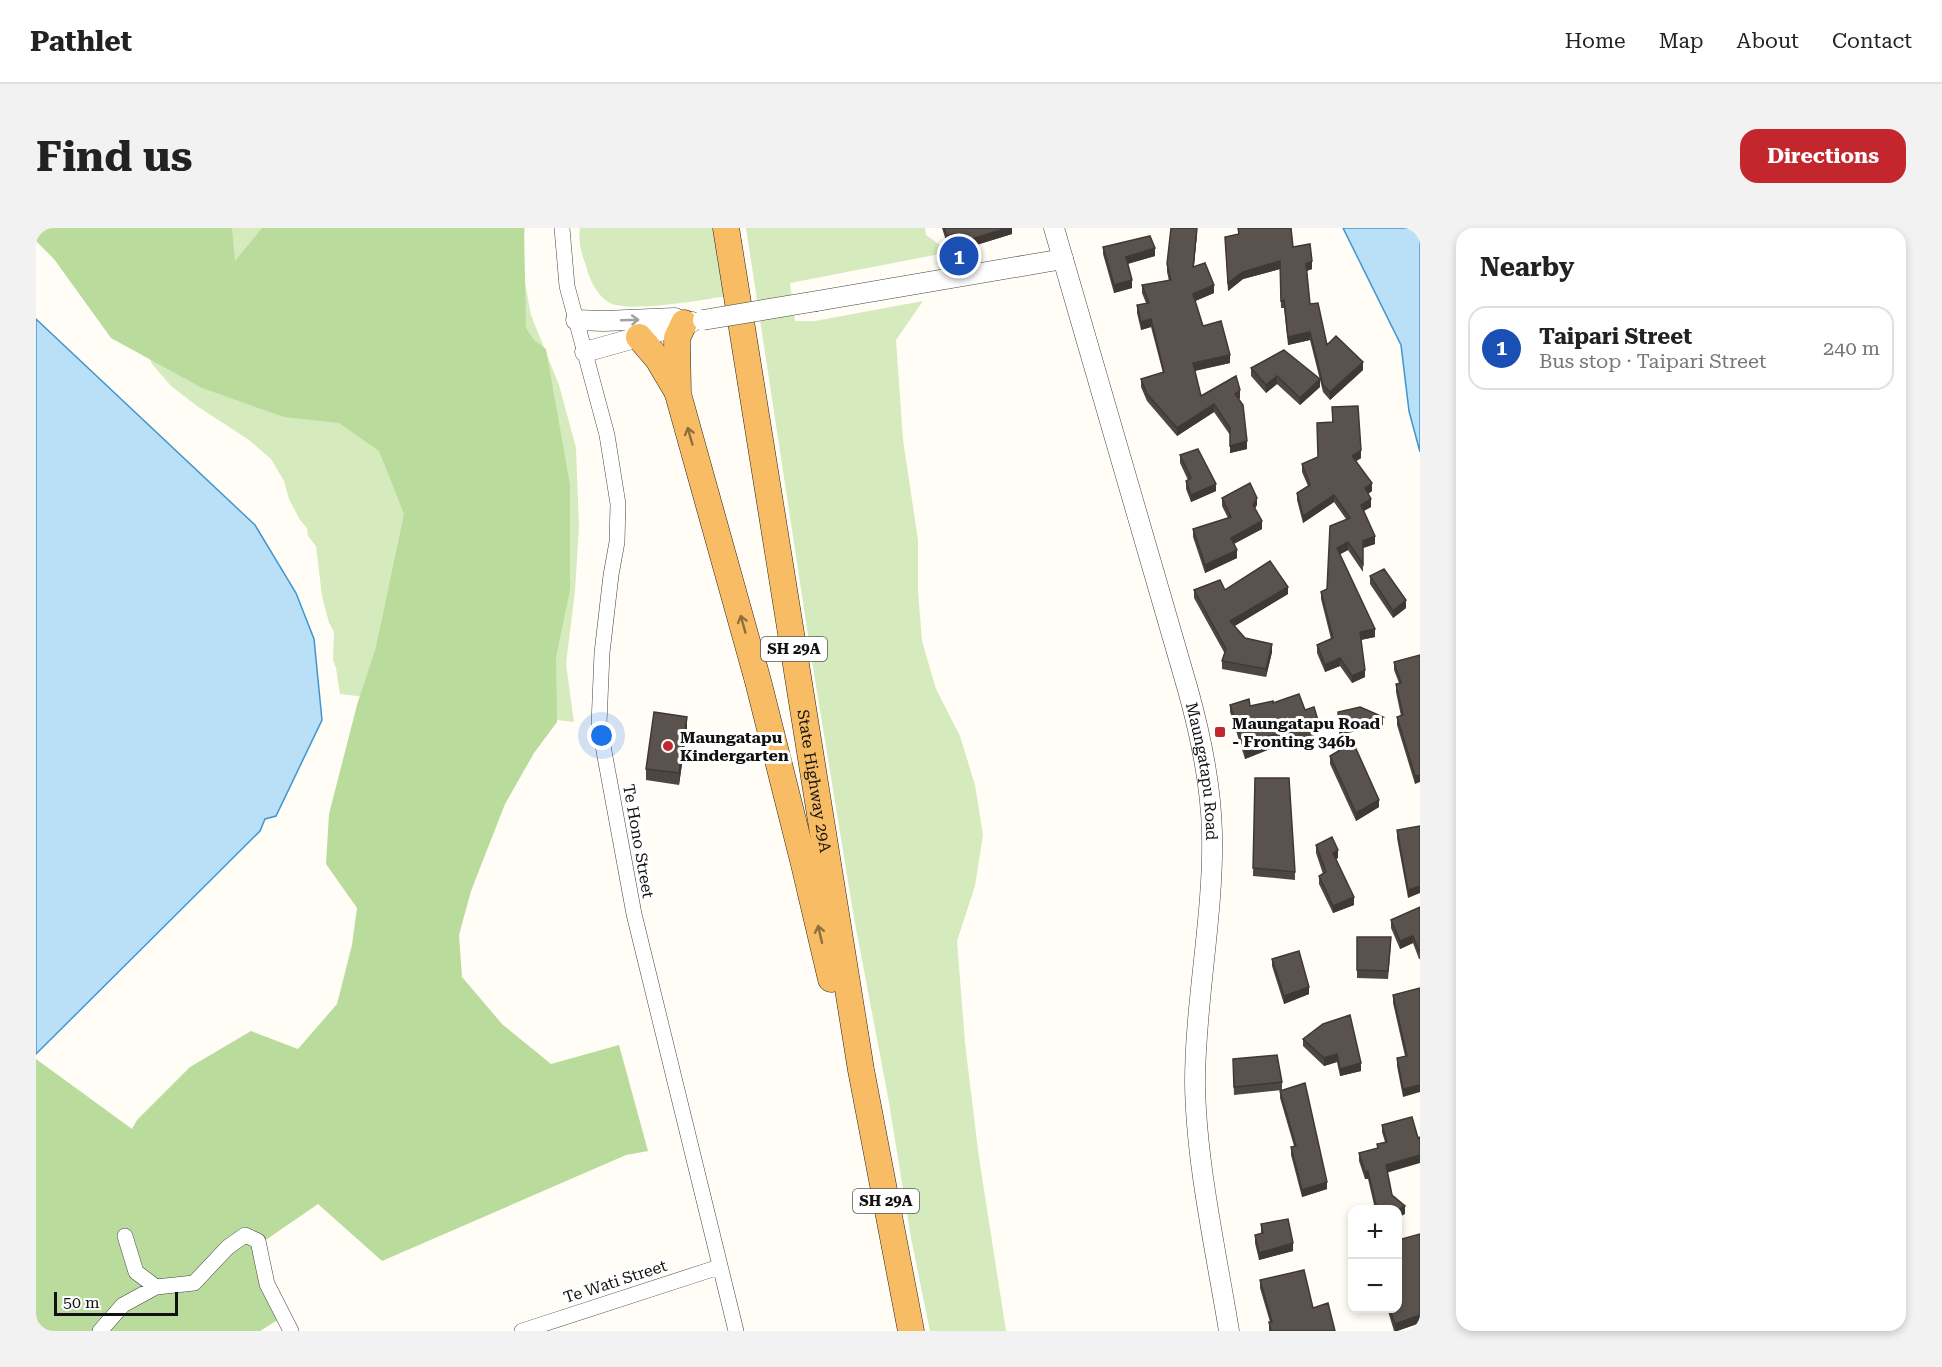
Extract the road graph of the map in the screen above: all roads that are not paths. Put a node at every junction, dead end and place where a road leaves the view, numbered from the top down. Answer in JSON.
{"nodes":[{"id":1,"x":562,"y":228,"type":"edge"},
{"id":2,"x":726,"y":228,"type":"edge"},
{"id":3,"x":1054,"y":228,"type":"edge"},
{"id":4,"x":1063,"y":259,"type":"junction"},
{"id":5,"x":576,"y":320,"type":"junction"},
{"id":6,"x":693,"y":322,"type":"junction"},
{"id":7,"x":639,"y":337,"type":"junction"},
{"id":8,"x":585,"y":352,"type":"junction"},
{"id":9,"x":678,"y":394,"type":"junction"},
{"id":10,"x":861,"y":1070,"type":"junction"},
{"id":11,"x":125,"y":1236,"type":"dead end"},
{"id":12,"x":719,"y":1267,"type":"junction"},
{"id":13,"x":156,"y":1287,"type":"junction"},
{"id":14,"x":100,"y":1331,"type":"edge"},
{"id":15,"x":291,"y":1331,"type":"edge"},
{"id":16,"x":522,"y":1331,"type":"edge"},
{"id":17,"x":736,"y":1331,"type":"edge"},
{"id":18,"x":911,"y":1331,"type":"edge"},
{"id":19,"x":1229,"y":1331,"type":"edge"}],
"edges":[{"from":1,"to":5,"type":"street","name":"Te Hono Street"},
{"from":2,"to":10,"type":"highway","name":"State Highway 29A","number":"SH 29A"},
{"from":3,"to":4,"type":"street","name":"Maungatapu Road"},
{"from":4,"to":6,"type":"street","bridge":true},
{"from":4,"to":19,"type":"street","name":"Maungatapu Road"},
{"from":5,"to":6,"type":"street","one_way":true},
{"from":5,"to":8,"type":"street","name":"Te Hono Street"},
{"from":6,"to":7,"type":"street"},
{"from":6,"to":9,"type":"highway","number":"SH 29A"},
{"from":7,"to":8,"type":"street"},
{"from":7,"to":9,"type":"highway","number":"SH 29A"},
{"from":8,"to":12,"type":"street","name":"Te Hono Street"},
{"from":10,"to":9,"type":"highway","number":"SH 29A","one_way":true},
{"from":10,"to":18,"type":"highway","name":"State Highway 29A","number":"SH 29A"},
{"from":11,"to":13,"type":"street"},
{"from":12,"to":16,"type":"street","name":"Te Wati Street"},
{"from":12,"to":17,"type":"street","name":"Te Hono Street"},
{"from":13,"to":14,"type":"street"},
{"from":13,"to":15,"type":"street"}]}
